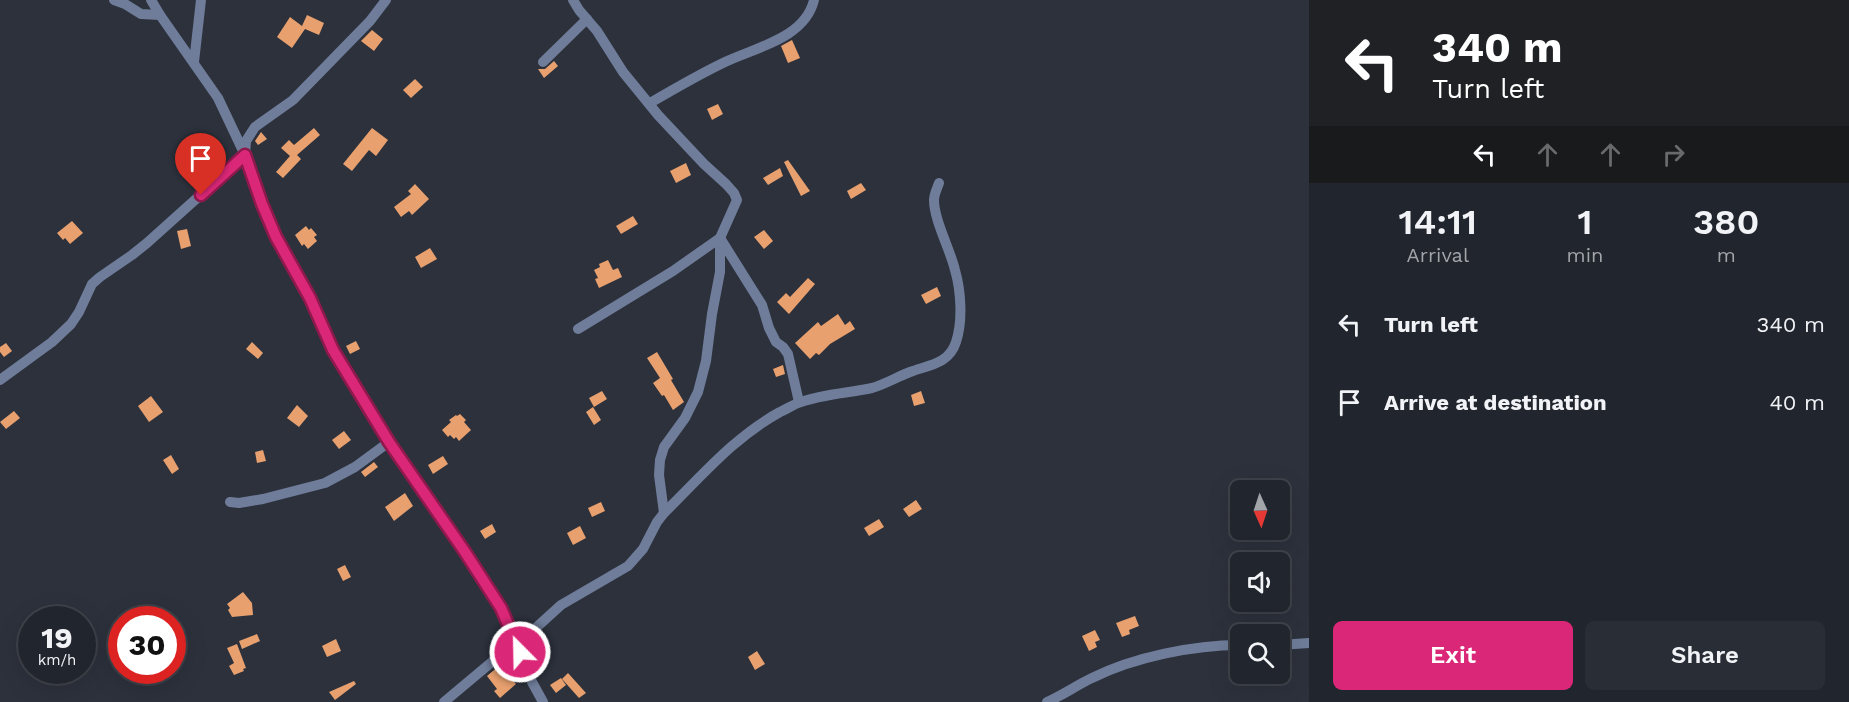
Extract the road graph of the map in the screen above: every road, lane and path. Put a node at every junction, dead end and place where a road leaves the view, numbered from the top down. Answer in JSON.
{"nodes":[{"id":1,"x":114,"y":0,"type":"edge"},
{"id":2,"x":151,"y":0,"type":"edge"},
{"id":3,"x":201,"y":0,"type":"edge"},
{"id":4,"x":386,"y":0,"type":"edge"},
{"id":5,"x":573,"y":0,"type":"edge"},
{"id":6,"x":814,"y":0,"type":"edge"},
{"id":7,"x":160,"y":15,"type":"junction"},
{"id":8,"x":586,"y":19,"type":"junction"},
{"id":9,"x":194,"y":62,"type":"junction"},
{"id":10,"x":543,"y":62,"type":"dead end"},
{"id":11,"x":650,"y":104,"type":"junction"},
{"id":12,"x":245,"y":155,"type":"junction"},
{"id":13,"x":939,"y":183,"type":"dead end"},
{"id":14,"x":720,"y":238,"type":"junction"},
{"id":15,"x":578,"y":329,"type":"dead end"},
{"id":16,"x":0,"y":380,"type":"edge"},
{"id":17,"x":799,"y":402,"type":"junction"},
{"id":18,"x":389,"y":442,"type":"junction"},
{"id":19,"x":230,"y":502,"type":"dead end"},
{"id":20,"x":664,"y":513,"type":"junction"},
{"id":21,"x":517,"y":641,"type":"junction"},
{"id":22,"x":1309,"y":643,"type":"edge"},
{"id":23,"x":1290,"y":644,"type":"edge"},
{"id":24,"x":1230,"y":645,"type":"edge"},
{"id":25,"x":520,"y":652,"type":"junction"},
{"id":26,"x":444,"y":702,"type":"edge"},
{"id":27,"x":543,"y":702,"type":"edge"},
{"id":28,"x":1047,"y":702,"type":"edge"}],
"edges":[{"from":1,"to":7,"type":"street"},
{"from":2,"to":7,"type":"street"},
{"from":3,"to":9,"type":"street"},
{"from":4,"to":12,"type":"street"},
{"from":5,"to":8,"type":"street"},
{"from":6,"to":11,"type":"street"},
{"from":7,"to":9,"type":"street"},
{"from":8,"to":10,"type":"street"},
{"from":8,"to":11,"type":"street"},
{"from":9,"to":12,"type":"street"},
{"from":11,"to":14,"type":"street"},
{"from":12,"to":16,"type":"street"},
{"from":12,"to":18,"type":"street"},
{"from":13,"to":17,"type":"street"},
{"from":14,"to":15,"type":"street"},
{"from":14,"to":17,"type":"street"},
{"from":14,"to":20,"type":"street"},
{"from":17,"to":20,"type":"street"},
{"from":18,"to":19,"type":"street"},
{"from":18,"to":21,"type":"street"},
{"from":20,"to":25,"type":"street"},
{"from":21,"to":25,"type":"street"},
{"from":21,"to":26,"type":"street"},
{"from":22,"to":23,"type":"street"},
{"from":24,"to":28,"type":"street"},
{"from":25,"to":27,"type":"street"}]}
